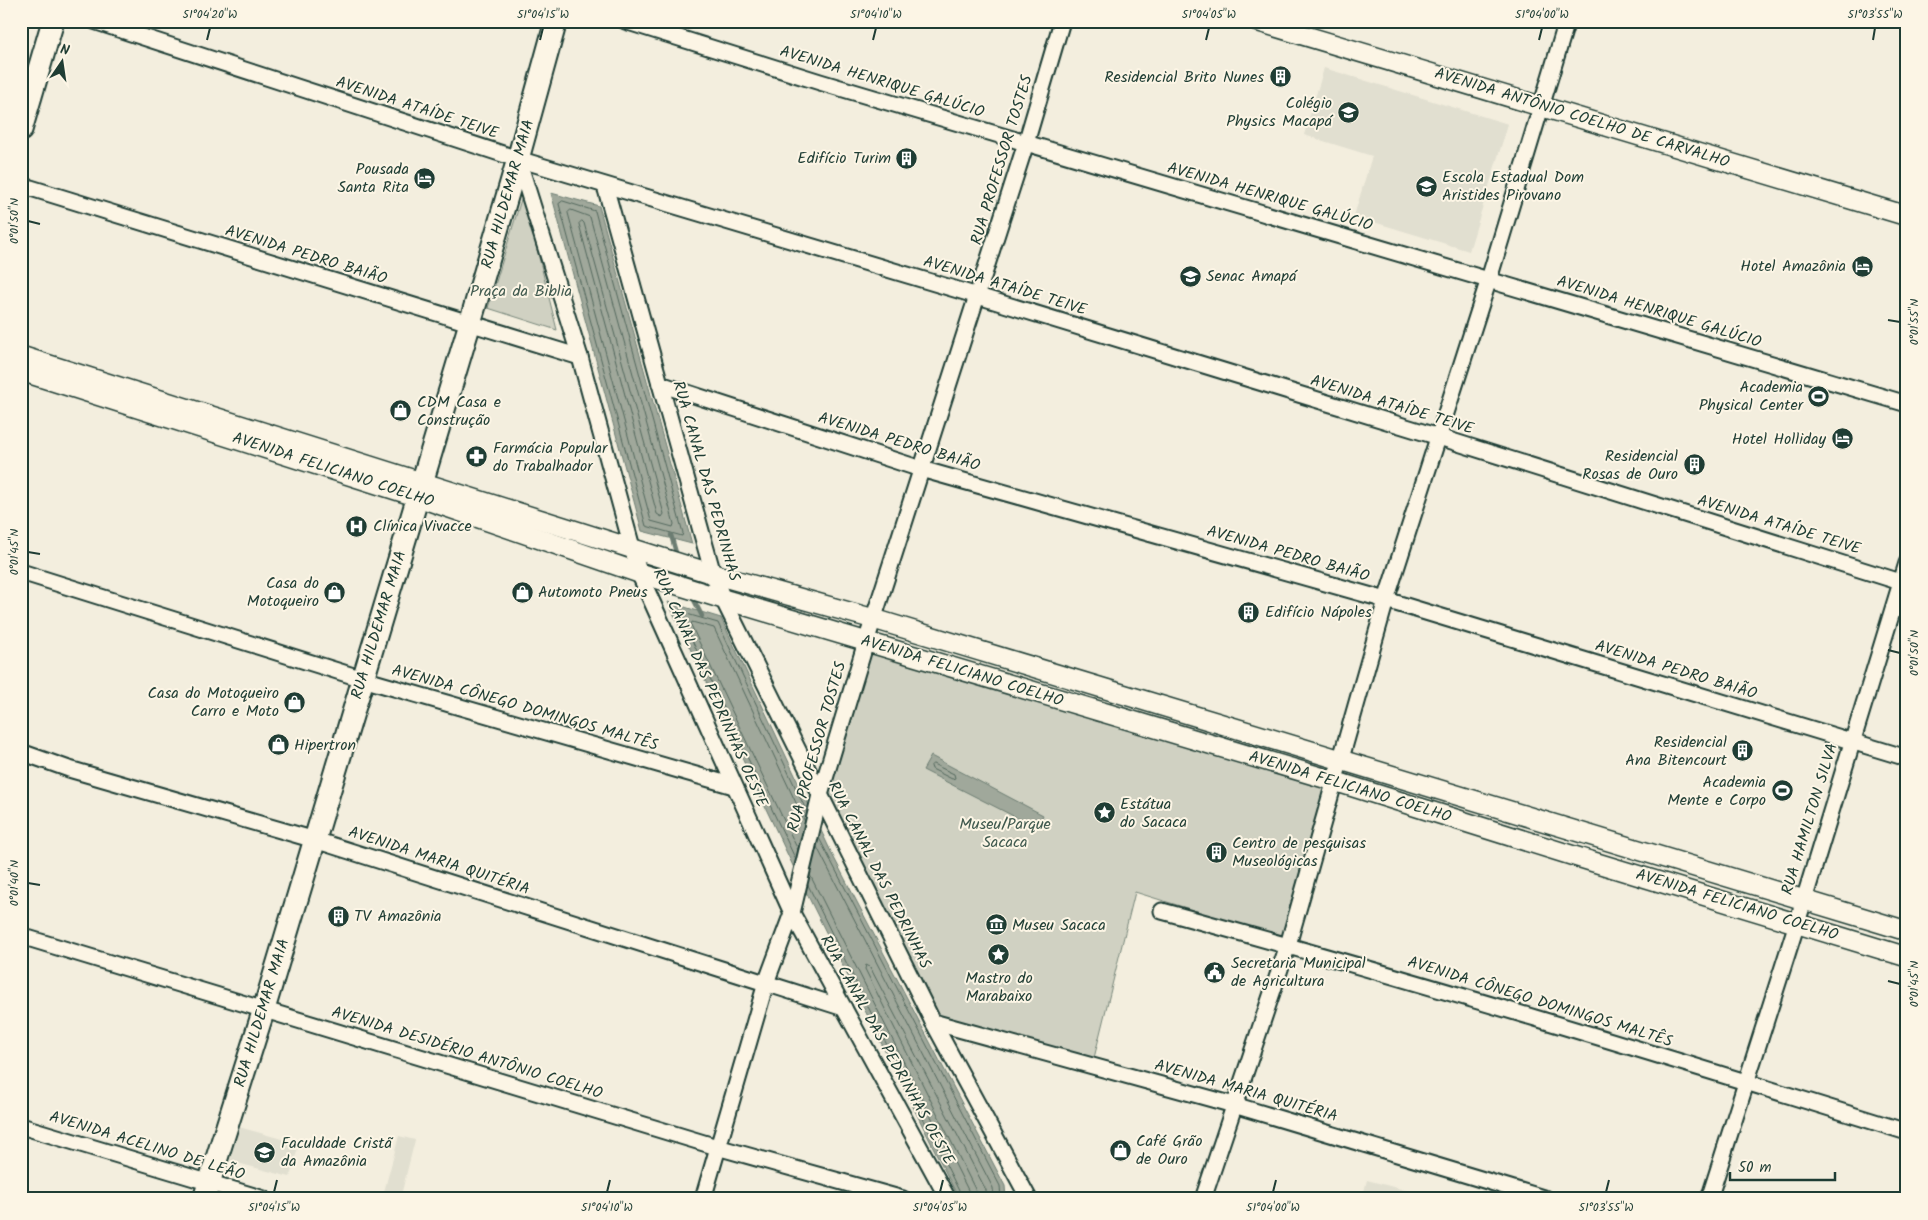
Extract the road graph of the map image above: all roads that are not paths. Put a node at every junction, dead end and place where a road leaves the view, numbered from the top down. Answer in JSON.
{"nodes":[{"id":1,"x":53,"y":21,"type":"edge"},
{"id":2,"x":94,"y":21,"type":"edge"},
{"id":3,"x":556,"y":21,"type":"edge"},
{"id":4,"x":625,"y":21,"type":"edge"},
{"id":5,"x":1062,"y":21,"type":"edge"},
{"id":6,"x":1256,"y":21,"type":"edge"},
{"id":7,"x":1567,"y":21,"type":"edge"},
{"id":8,"x":1541,"y":106,"type":"junction"},
{"id":9,"x":21,"y":130,"type":"edge"},
{"id":10,"x":1026,"y":143,"type":"junction"},
{"id":11,"x":518,"y":159,"type":"junction"},
{"id":12,"x":21,"y":185,"type":"edge"},
{"id":13,"x":605,"y":186,"type":"junction"},
{"id":14,"x":1907,"y":216,"type":"edge"},
{"id":15,"x":1489,"y":279,"type":"junction"},
{"id":16,"x":978,"y":296,"type":"junction"},
{"id":17,"x":470,"y":323,"type":"junction"},
{"id":18,"x":21,"y":356,"type":"edge"},
{"id":19,"x":580,"y":357,"type":"junction"},
{"id":20,"x":21,"y":371,"type":"edge"},
{"id":21,"x":660,"y":384,"type":"junction"},
{"id":22,"x":1907,"y":404,"type":"edge"},
{"id":23,"x":1440,"y":437,"type":"junction"},
{"id":24,"x":921,"y":469,"type":"junction"},
{"id":25,"x":420,"y":490,"type":"junction"},
{"id":26,"x":631,"y":547,"type":"junction"},
{"id":27,"x":1907,"y":563,"type":"edge"},
{"id":28,"x":21,"y":572,"type":"edge"},
{"id":29,"x":639,"y":573,"type":"junction"},
{"id":30,"x":713,"y":574,"type":"junction"},
{"id":31,"x":1904,"y":583,"type":"edge"},
{"id":32,"x":715,"y":597,"type":"junction"},
{"id":33,"x":1386,"y":600,"type":"junction"},
{"id":34,"x":874,"y":619,"type":"junction"},
{"id":35,"x":866,"y":642,"type":"junction"},
{"id":36,"x":363,"y":679,"type":"junction"},
{"id":37,"x":1211,"y":721,"type":"junction"},
{"id":38,"x":1851,"y":741,"type":"junction"},
{"id":39,"x":1206,"y":742,"type":"junction"},
{"id":40,"x":21,"y":752,"type":"edge"},
{"id":41,"x":1907,"y":758,"type":"edge"},
{"id":42,"x":1341,"y":759,"type":"junction"},
{"id":43,"x":1334,"y":781,"type":"junction"},
{"id":44,"x":734,"y":786,"type":"junction"},
{"id":45,"x":820,"y":795,"type":"junction"},
{"id":46,"x":1581,"y":833,"type":"junction"},
{"id":47,"x":315,"y":840,"type":"junction"},
{"id":48,"x":1574,"y":856,"type":"junction"},
{"id":49,"x":1803,"y":900,"type":"junction"},
{"id":50,"x":1162,"y":912,"type":"dead end"},
{"id":51,"x":792,"y":913,"type":"junction"},
{"id":52,"x":1797,"y":923,"type":"junction"},
{"id":53,"x":1907,"y":931,"type":"edge"},
{"id":54,"x":21,"y":936,"type":"edge"},
{"id":55,"x":1288,"y":945,"type":"junction"},
{"id":56,"x":1907,"y":957,"type":"edge"},
{"id":57,"x":766,"y":983,"type":"junction"},
{"id":58,"x":844,"y":1008,"type":"junction"},
{"id":59,"x":264,"y":1009,"type":"junction"},
{"id":60,"x":933,"y":1022,"type":"junction"},
{"id":61,"x":1747,"y":1082,"type":"junction"},
{"id":62,"x":1234,"y":1105,"type":"junction"},
{"id":63,"x":21,"y":1126,"type":"edge"},
{"id":64,"x":1907,"y":1132,"type":"edge"},
{"id":65,"x":717,"y":1148,"type":"junction"},
{"id":66,"x":206,"y":1191,"type":"edge"},
{"id":67,"x":264,"y":1199,"type":"edge"},
{"id":68,"x":703,"y":1199,"type":"edge"},
{"id":69,"x":903,"y":1199,"type":"edge"},
{"id":70,"x":948,"y":1199,"type":"edge"},
{"id":71,"x":1029,"y":1199,"type":"edge"},
{"id":72,"x":1203,"y":1199,"type":"edge"},
{"id":73,"x":1547,"y":1199,"type":"edge"},
{"id":74,"x":1710,"y":1199,"type":"edge"}],
"edges":[{"from":1,"to":9,"type":"main road"},
{"from":2,"to":11,"type":"street","name":"AVENIDA ATAÍDE TEIVE"},
{"from":3,"to":11,"type":"main road","name":"RUA HILDEMAR MAIA"},
{"from":4,"to":10,"type":"street","name":"AVENIDA HENRIQUE GALÚCIO"},
{"from":5,"to":10,"type":"street","name":"RUA PROFESSOR TOSTES"},
{"from":6,"to":8,"type":"street","name":"AVENIDA ANTÔNIO COELHO DE CARVALHO"},
{"from":7,"to":8,"type":"street"},
{"from":8,"to":14,"type":"street","name":"AVENIDA ANTÔNIO COELHO DE CARVALHO"},
{"from":8,"to":15,"type":"street"},
{"from":10,"to":15,"type":"street","name":"AVENIDA HENRIQUE GALÚCIO"},
{"from":10,"to":16,"type":"street","name":"RUA PROFESSOR TOSTES"},
{"from":11,"to":13,"type":"street","name":"AVENIDA ATAÍDE TEIVE"},
{"from":11,"to":17,"type":"main road","name":"RUA HILDEMAR MAIA"},
{"from":11,"to":19,"type":"street","name":"RUA CANAL DAS PEDRINHAS OESTE"},
{"from":12,"to":17,"type":"street","name":"AVENIDA PEDRO BAIÃO"},
{"from":13,"to":16,"type":"street","name":"AVENIDA ATAÍDE TEIVE"},
{"from":13,"to":21,"type":"street","name":"RUA CANAL DAS PEDRINHAS"},
{"from":15,"to":22,"type":"street","name":"AVENIDA HENRIQUE GALÚCIO"},
{"from":15,"to":23,"type":"street"},
{"from":16,"to":23,"type":"street","name":"AVENIDA ATAÍDE TEIVE"},
{"from":16,"to":24,"type":"street","name":"RUA PROFESSOR TOSTES"},
{"from":17,"to":19,"type":"street","name":"AVENIDA PEDRO BAIÃO"},
{"from":17,"to":25,"type":"main road","name":"RUA HILDEMAR MAIA"},
{"from":18,"to":25,"type":"street","name":"AVENIDA FELICIANO COELHO"},
{"from":19,"to":26,"type":"street","name":"RUA CANAL DAS PEDRINHAS OESTE"},
{"from":20,"to":25,"type":"street","name":"AVENIDA FELICIANO COELHO"},
{"from":21,"to":24,"type":"street","name":"AVENIDA PEDRO BAIÃO"},
{"from":21,"to":30,"type":"street","name":"RUA CANAL DAS PEDRINHAS"},
{"from":23,"to":31,"type":"street","name":"AVENIDA ATAÍDE TEIVE"},
{"from":23,"to":33,"type":"street"},
{"from":24,"to":33,"type":"street","name":"AVENIDA PEDRO BAIÃO"},
{"from":24,"to":34,"type":"street","name":"RUA PROFESSOR TOSTES"},
{"from":25,"to":26,"type":"street","name":"AVENIDA FELICIANO COELHO"},
{"from":25,"to":29,"type":"street","name":"AVENIDA FELICIANO COELHO"},
{"from":25,"to":36,"type":"main road","name":"RUA HILDEMAR MAIA"},
{"from":26,"to":29,"type":"street","name":"RUA CANAL DAS PEDRINHAS OESTE"},
{"from":26,"to":30,"type":"street","name":"AVENIDA FELICIANO COELHO"},
{"from":27,"to":31,"type":"street","name":"RUA HAMILTON SILVA"},
{"from":28,"to":36,"type":"street","name":"AVENIDA CÔNEGO DOMINGOS MALTÊS"},
{"from":29,"to":32,"type":"street","name":"AVENIDA FELICIANO COELHO"},
{"from":29,"to":44,"type":"street","name":"RUA CANAL DAS PEDRINHAS OESTE"},
{"from":30,"to":32,"type":"street","name":"RUA CANAL DAS PEDRINHAS"},
{"from":30,"to":34,"type":"street","name":"AVENIDA FELICIANO COELHO"},
{"from":31,"to":38,"type":"street","name":"RUA HAMILTON SILVA"},
{"from":32,"to":35,"type":"street","name":"AVENIDA FELICIANO COELHO"},
{"from":32,"to":45,"type":"street","name":"RUA CANAL DAS PEDRINHAS"},
{"from":33,"to":38,"type":"street","name":"AVENIDA PEDRO BAIÃO"},
{"from":33,"to":42,"type":"street"},
{"from":34,"to":35,"type":"street","name":"RUA PROFESSOR TOSTES"},
{"from":34,"to":37,"type":"street","name":"AVENIDA FELICIANO COELHO"},
{"from":35,"to":39,"type":"street","name":"AVENIDA FELICIANO COELHO"},
{"from":35,"to":45,"type":"street","name":"RUA PROFESSOR TOSTES"},
{"from":36,"to":44,"type":"street","name":"AVENIDA CÔNEGO DOMINGOS MALTÊS"},
{"from":36,"to":47,"type":"main road","name":"RUA HILDEMAR MAIA"},
{"from":37,"to":39,"type":"street"},
{"from":37,"to":42,"type":"street","name":"AVENIDA FELICIANO COELHO"},
{"from":38,"to":41,"type":"street","name":"AVENIDA PEDRO BAIÃO"},
{"from":38,"to":49,"type":"street","name":"RUA HAMILTON SILVA"},
{"from":39,"to":43,"type":"street","name":"AVENIDA FELICIANO COELHO"},
{"from":40,"to":47,"type":"street","name":"AVENIDA MARIA QUITÉRIA"},
{"from":42,"to":43,"type":"street"},
{"from":42,"to":46,"type":"street","name":"AVENIDA FELICIANO COELHO"},
{"from":43,"to":48,"type":"street","name":"AVENIDA FELICIANO COELHO"},
{"from":43,"to":55,"type":"street"},
{"from":44,"to":51,"type":"street","name":"RUA CANAL DAS PEDRINHAS OESTE"},
{"from":45,"to":51,"type":"street","name":"RUA PROFESSOR TOSTES"},
{"from":45,"to":60,"type":"street","name":"RUA CANAL DAS PEDRINHAS"},
{"from":46,"to":48,"type":"street"},
{"from":46,"to":49,"type":"street","name":"AVENIDA FELICIANO COELHO"},
{"from":47,"to":57,"type":"street","name":"AVENIDA MARIA QUITÉRIA"},
{"from":47,"to":59,"type":"main road","name":"RUA HILDEMAR MAIA"},
{"from":48,"to":52,"type":"street","name":"AVENIDA FELICIANO COELHO"},
{"from":49,"to":52,"type":"street","name":"RUA HAMILTON SILVA"},
{"from":49,"to":53,"type":"street","name":"AVENIDA FELICIANO COELHO"},
{"from":50,"to":55,"type":"street","name":"AVENIDA CÔNEGO DOMINGOS MALTÊS"},
{"from":51,"to":57,"type":"street","name":"RUA PROFESSOR TOSTES"},
{"from":51,"to":58,"type":"street","name":"RUA CANAL DAS PEDRINHAS OESTE"},
{"from":52,"to":56,"type":"street","name":"AVENIDA FELICIANO COELHO"},
{"from":52,"to":61,"type":"street","name":"RUA HAMILTON SILVA"},
{"from":54,"to":59,"type":"street","name":"AVENIDA DESIDÉRIO ANTÔNIO COELHO"},
{"from":55,"to":61,"type":"street","name":"AVENIDA CÔNEGO DOMINGOS MALTÊS"},
{"from":55,"to":62,"type":"street"},
{"from":57,"to":58,"type":"street","name":"AVENIDA MARIA QUITÉRIA"},
{"from":57,"to":65,"type":"street","name":"RUA PROFESSOR TOSTES"},
{"from":58,"to":70,"type":"street","name":"RUA CANAL DAS PEDRINHAS OESTE"},
{"from":59,"to":65,"type":"street","name":"AVENIDA DESIDÉRIO ANTÔNIO COELHO"},
{"from":59,"to":66,"type":"main road","name":"RUA HILDEMAR MAIA"},
{"from":60,"to":62,"type":"street","name":"AVENIDA MARIA QUITÉRIA"},
{"from":60,"to":71,"type":"street","name":"RUA CANAL DAS PEDRINHAS"},
{"from":61,"to":64,"type":"street","name":"AVENIDA CÔNEGO DOMINGOS MALTÊS"},
{"from":61,"to":74,"type":"street","name":"RUA HAMILTON SILVA"},
{"from":62,"to":72,"type":"street"},
{"from":62,"to":73,"type":"street","name":"AVENIDA MARIA QUITÉRIA"},
{"from":63,"to":66,"type":"street","name":"AVENIDA ACELINO DE LEÃO"},
{"from":65,"to":68,"type":"street","name":"RUA PROFESSOR TOSTES"},
{"from":65,"to":69,"type":"street","name":"AVENIDA DESIDÉRIO ANTÔNIO COELHO"},
{"from":66,"to":67,"type":"street","name":"AVENIDA ACELINO DE LEÃO"}]}
